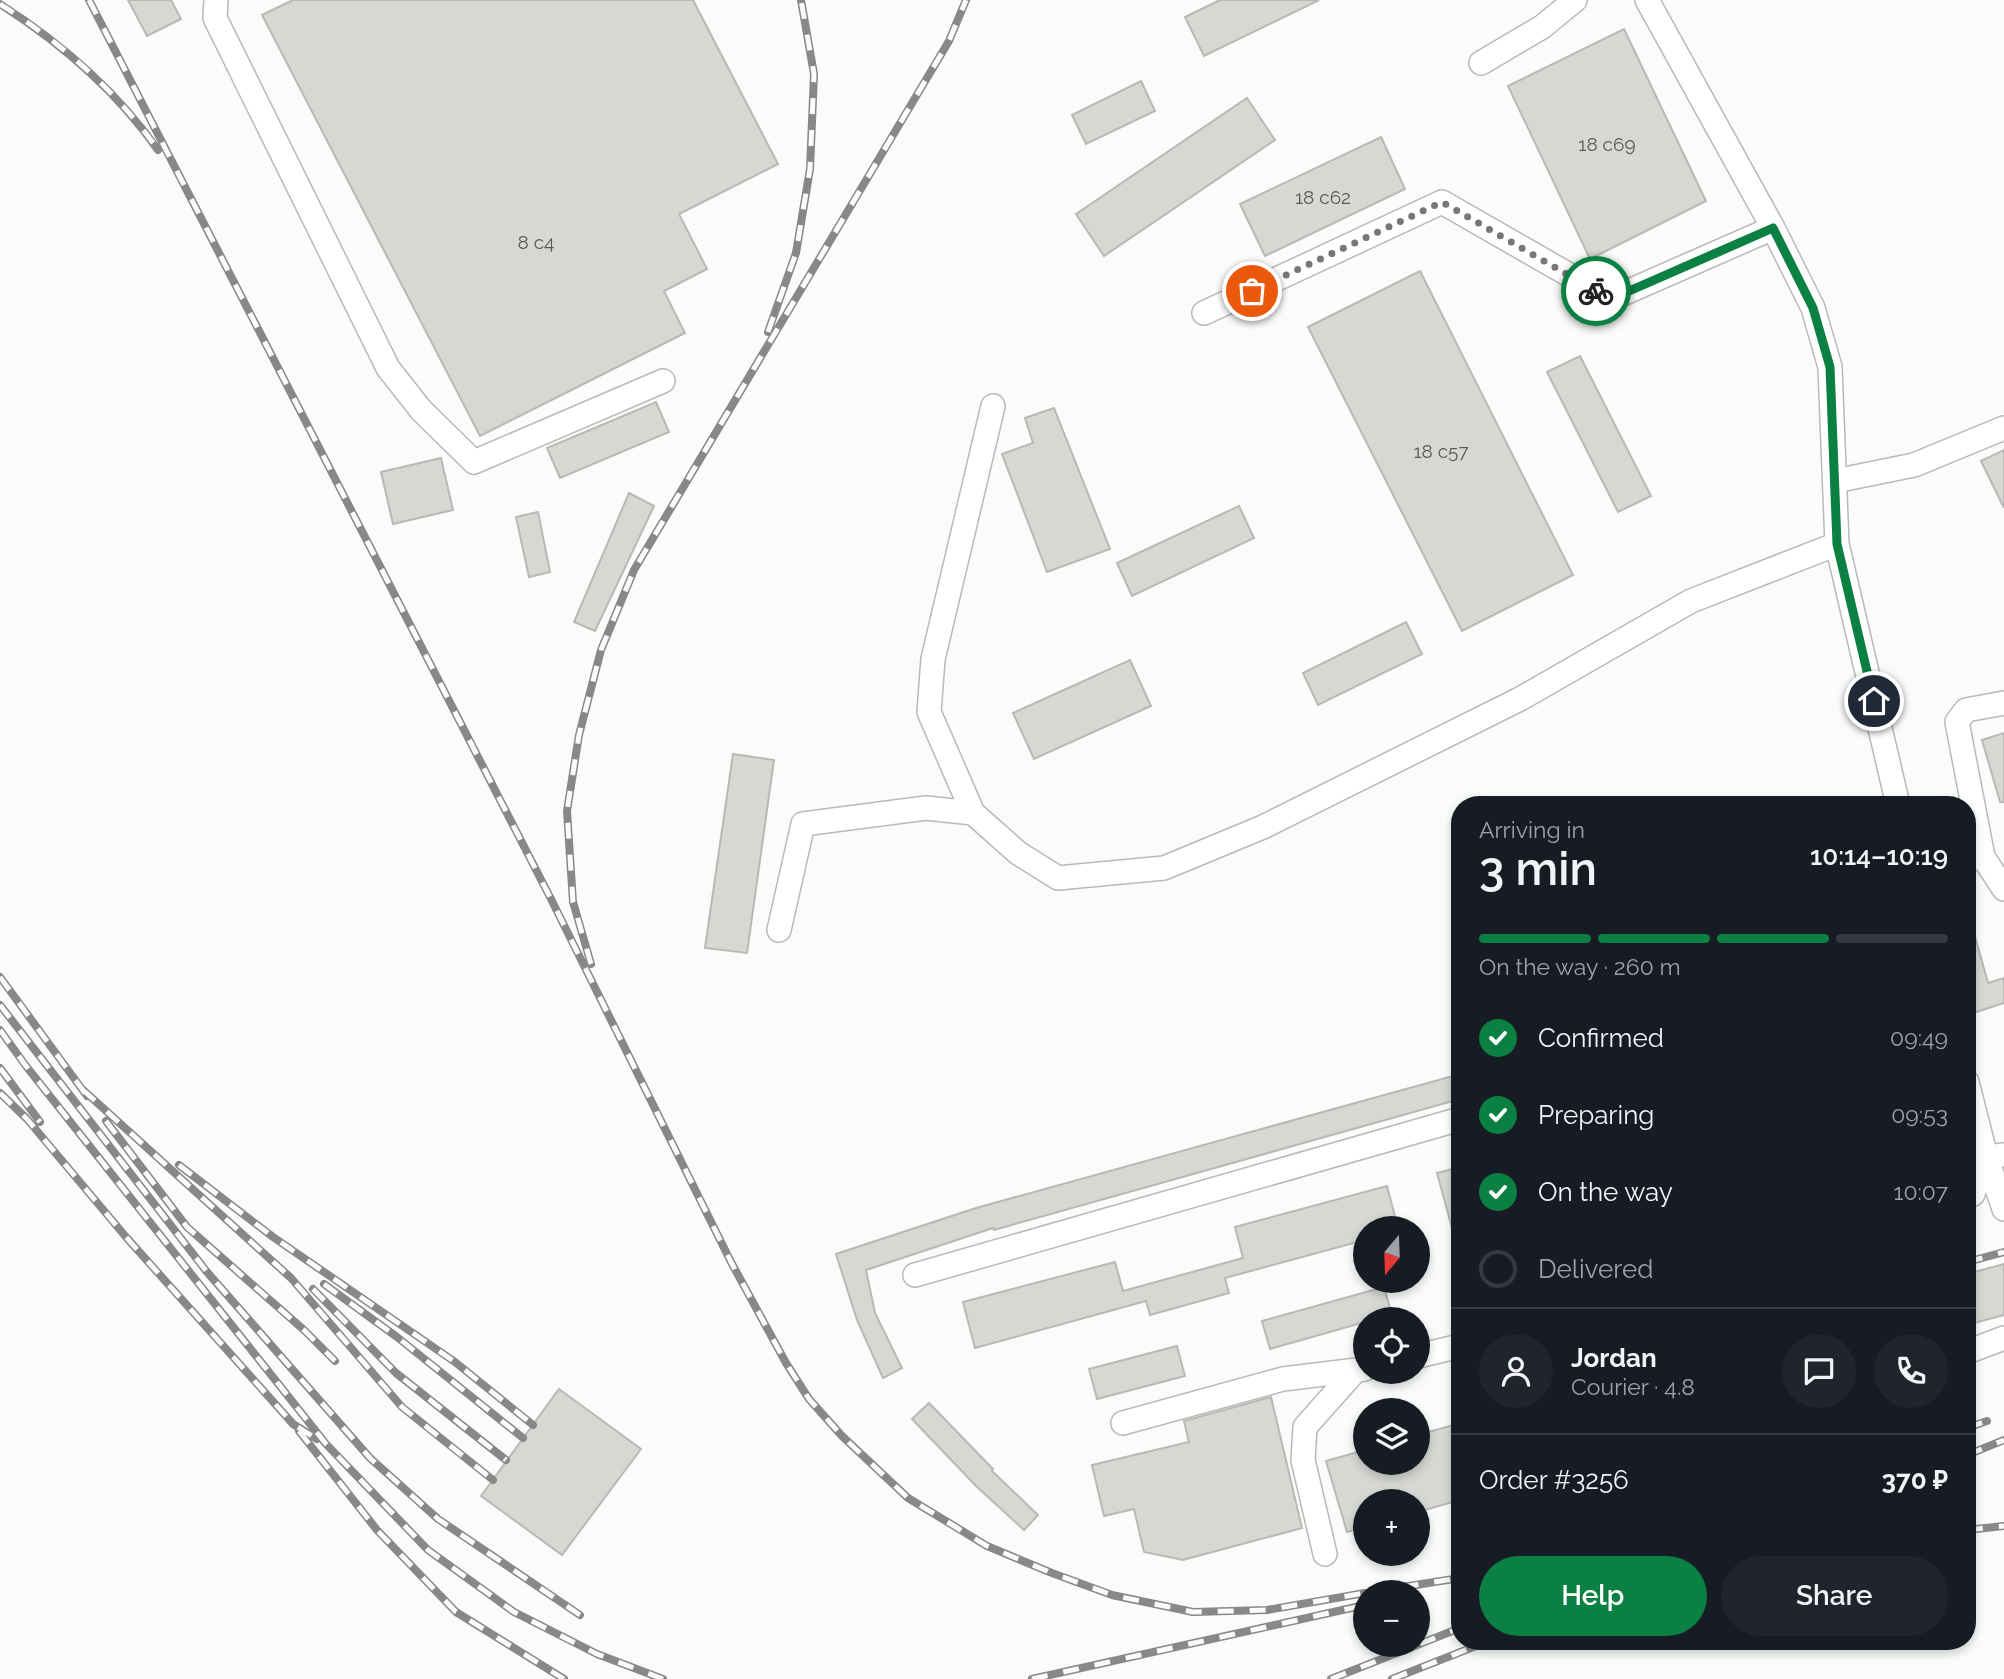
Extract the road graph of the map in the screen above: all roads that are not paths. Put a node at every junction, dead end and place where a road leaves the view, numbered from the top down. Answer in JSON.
{"nodes":[{"id":1,"x":216,"y":0,"type":"edge"},
{"id":2,"x":1576,"y":0,"type":"edge"},
{"id":3,"x":1647,"y":0,"type":"edge"},
{"id":4,"x":1481,"y":63,"type":"dead end"},
{"id":5,"x":1773,"y":228,"type":"junction"},
{"id":6,"x":1204,"y":313,"type":"dead end"},
{"id":7,"x":663,"y":381,"type":"dead end"},
{"id":8,"x":993,"y":406,"type":"dead end"},
{"id":9,"x":2004,"y":428,"type":"edge"},
{"id":10,"x":1835,"y":481,"type":"junction"},
{"id":11,"x":1837,"y":544,"type":"junction"},
{"id":12,"x":2004,"y":703,"type":"edge"},
{"id":13,"x":1896,"y":796,"type":"edge"},
{"id":14,"x":1967,"y":796,"type":"edge"},
{"id":15,"x":973,"y":813,"type":"junction"},
{"id":16,"x":1976,"y":859,"type":"edge"},
{"id":17,"x":2004,"y":889,"type":"edge"},
{"id":18,"x":779,"y":930,"type":"dead end"},
{"id":19,"x":1976,"y":1106,"type":"edge"},
{"id":20,"x":1451,"y":1122,"type":"edge"},
{"id":21,"x":1995,"y":1156,"type":"edge"},
{"id":22,"x":1976,"y":1189,"type":"edge"},
{"id":23,"x":2004,"y":1209,"type":"edge"},
{"id":24,"x":915,"y":1275,"type":"dead end"},
{"id":25,"x":2004,"y":1338,"type":"edge"},
{"id":26,"x":1451,"y":1348,"type":"edge"},
{"id":27,"x":1976,"y":1349,"type":"edge"},
{"id":28,"x":1430,"y":1353,"type":"edge"},
{"id":29,"x":1353,"y":1371,"type":"edge"},
{"id":30,"x":1353,"y":1376,"type":"edge"},
{"id":31,"x":1123,"y":1423,"type":"dead end"},
{"id":32,"x":1325,"y":1554,"type":"dead end"}],
"edges":[{"from":1,"to":7,"type":"lane"},
{"from":2,"to":4,"type":"lane"},
{"from":3,"to":5,"type":"lane"},
{"from":5,"to":6,"type":"lane"},
{"from":5,"to":10,"type":"lane"},
{"from":8,"to":15,"type":"lane"},
{"from":9,"to":10,"type":"lane"},
{"from":10,"to":11,"type":"lane"},
{"from":11,"to":13,"type":"lane"},
{"from":11,"to":15,"type":"lane"},
{"from":12,"to":14,"type":"lane"},
{"from":15,"to":18,"type":"lane"},
{"from":16,"to":17,"type":"lane"},
{"from":19,"to":21,"type":"lane"},
{"from":20,"to":24,"type":"lane"},
{"from":21,"to":22,"type":"lane"},
{"from":21,"to":23,"type":"lane"},
{"from":25,"to":27,"type":"lane"},
{"from":26,"to":28,"type":"lane"},
{"from":29,"to":31,"type":"lane"},
{"from":30,"to":32,"type":"lane"}]}
